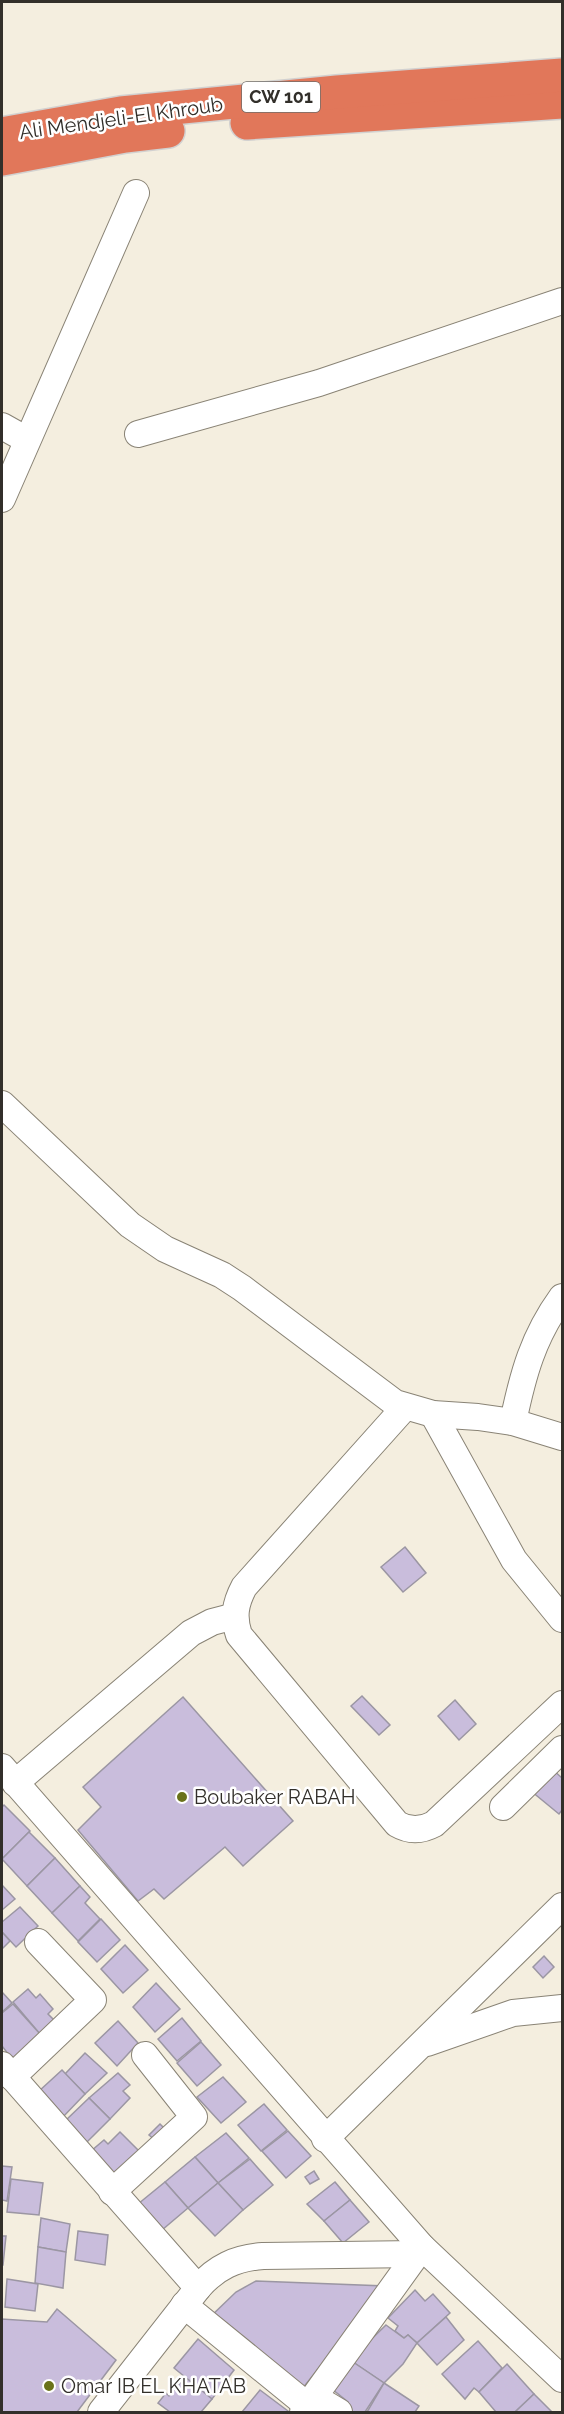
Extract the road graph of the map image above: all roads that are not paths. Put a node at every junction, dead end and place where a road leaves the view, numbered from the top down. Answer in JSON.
{"nodes":[{"id":1,"x":562,"y":75,"type":"edge"},
{"id":2,"x":562,"y":102,"type":"edge"},
{"id":3,"x":2,"y":134,"type":"edge"},
{"id":4,"x":2,"y":159,"type":"edge"},
{"id":5,"x":136,"y":193,"type":"dead end"},
{"id":6,"x":562,"y":301,"type":"edge"},
{"id":7,"x":2,"y":426,"type":"edge"},
{"id":8,"x":138,"y":434,"type":"dead end"},
{"id":9,"x":27,"y":440,"type":"junction"},
{"id":10,"x":2,"y":499,"type":"edge"},
{"id":11,"x":5,"y":1114,"type":"edge"},
{"id":12,"x":562,"y":1297,"type":"edge"},
{"id":13,"x":405,"y":1407,"type":"junction"},
{"id":14,"x":434,"y":1414,"type":"junction"},
{"id":15,"x":513,"y":1422,"type":"junction"},
{"id":16,"x":562,"y":1437,"type":"edge"},
{"id":17,"x":235,"y":1616,"type":"junction"},
{"id":18,"x":562,"y":1619,"type":"edge"},
{"id":19,"x":562,"y":1704,"type":"edge"},
{"id":20,"x":562,"y":1749,"type":"edge"},
{"id":21,"x":8,"y":1775,"type":"edge"},
{"id":22,"x":503,"y":1807,"type":"dead end"},
{"id":23,"x":562,"y":1906,"type":"edge"},
{"id":24,"x":38,"y":1942,"type":"dead end"},
{"id":25,"x":488,"y":1979,"type":"junction"},
{"id":26,"x":562,"y":2008,"type":"edge"},
{"id":27,"x":507,"y":2015,"type":"junction"},
{"id":28,"x":419,"y":2046,"type":"junction"},
{"id":29,"x":146,"y":2055,"type":"dead end"},
{"id":30,"x":10,"y":2084,"type":"edge"},
{"id":31,"x":325,"y":2139,"type":"junction"},
{"id":32,"x":112,"y":2192,"type":"junction"},
{"id":33,"x":419,"y":2251,"type":"junction"},
{"id":34,"x":191,"y":2297,"type":"junction"},
{"id":35,"x":562,"y":2379,"type":"edge"},
{"id":36,"x":309,"y":2405,"type":"edge"},
{"id":37,"x":101,"y":2412,"type":"edge"},
{"id":38,"x":339,"y":2412,"type":"edge"}],
"edges":[{"from":1,"to":3,"type":"highway","name":"Ali Mendjeli-El Khroub","number":"CW 101"},
{"from":2,"to":4,"type":"highway","name":"Ali Mendjeli-El Khroub","number":"CW 101"},
{"from":5,"to":9,"type":"street"},
{"from":6,"to":8,"type":"street"},
{"from":7,"to":9,"type":"street"},
{"from":9,"to":10,"type":"street"},
{"from":11,"to":13,"type":"street"},
{"from":12,"to":15,"type":"street"},
{"from":13,"to":14,"type":"street"},
{"from":13,"to":17,"type":"street"},
{"from":14,"to":15,"type":"street"},
{"from":14,"to":18,"type":"street"},
{"from":15,"to":16,"type":"street"},
{"from":17,"to":19,"type":"street"},
{"from":17,"to":21,"type":"street"},
{"from":20,"to":22,"type":"street"},
{"from":21,"to":31,"type":"street"},
{"from":23,"to":25,"type":"street"},
{"from":24,"to":30,"type":"street"},
{"from":25,"to":27,"type":"street"},
{"from":25,"to":28,"type":"street"},
{"from":26,"to":27,"type":"street"},
{"from":27,"to":28,"type":"street"},
{"from":28,"to":31,"type":"street"},
{"from":29,"to":32,"type":"street"},
{"from":30,"to":32,"type":"street"},
{"from":31,"to":33,"type":"street"},
{"from":32,"to":34,"type":"street"},
{"from":33,"to":34,"type":"street"},
{"from":33,"to":35,"type":"street"},
{"from":33,"to":36,"type":"street"},
{"from":34,"to":36,"type":"street"},
{"from":34,"to":37,"type":"street"},
{"from":36,"to":38,"type":"street"}]}
